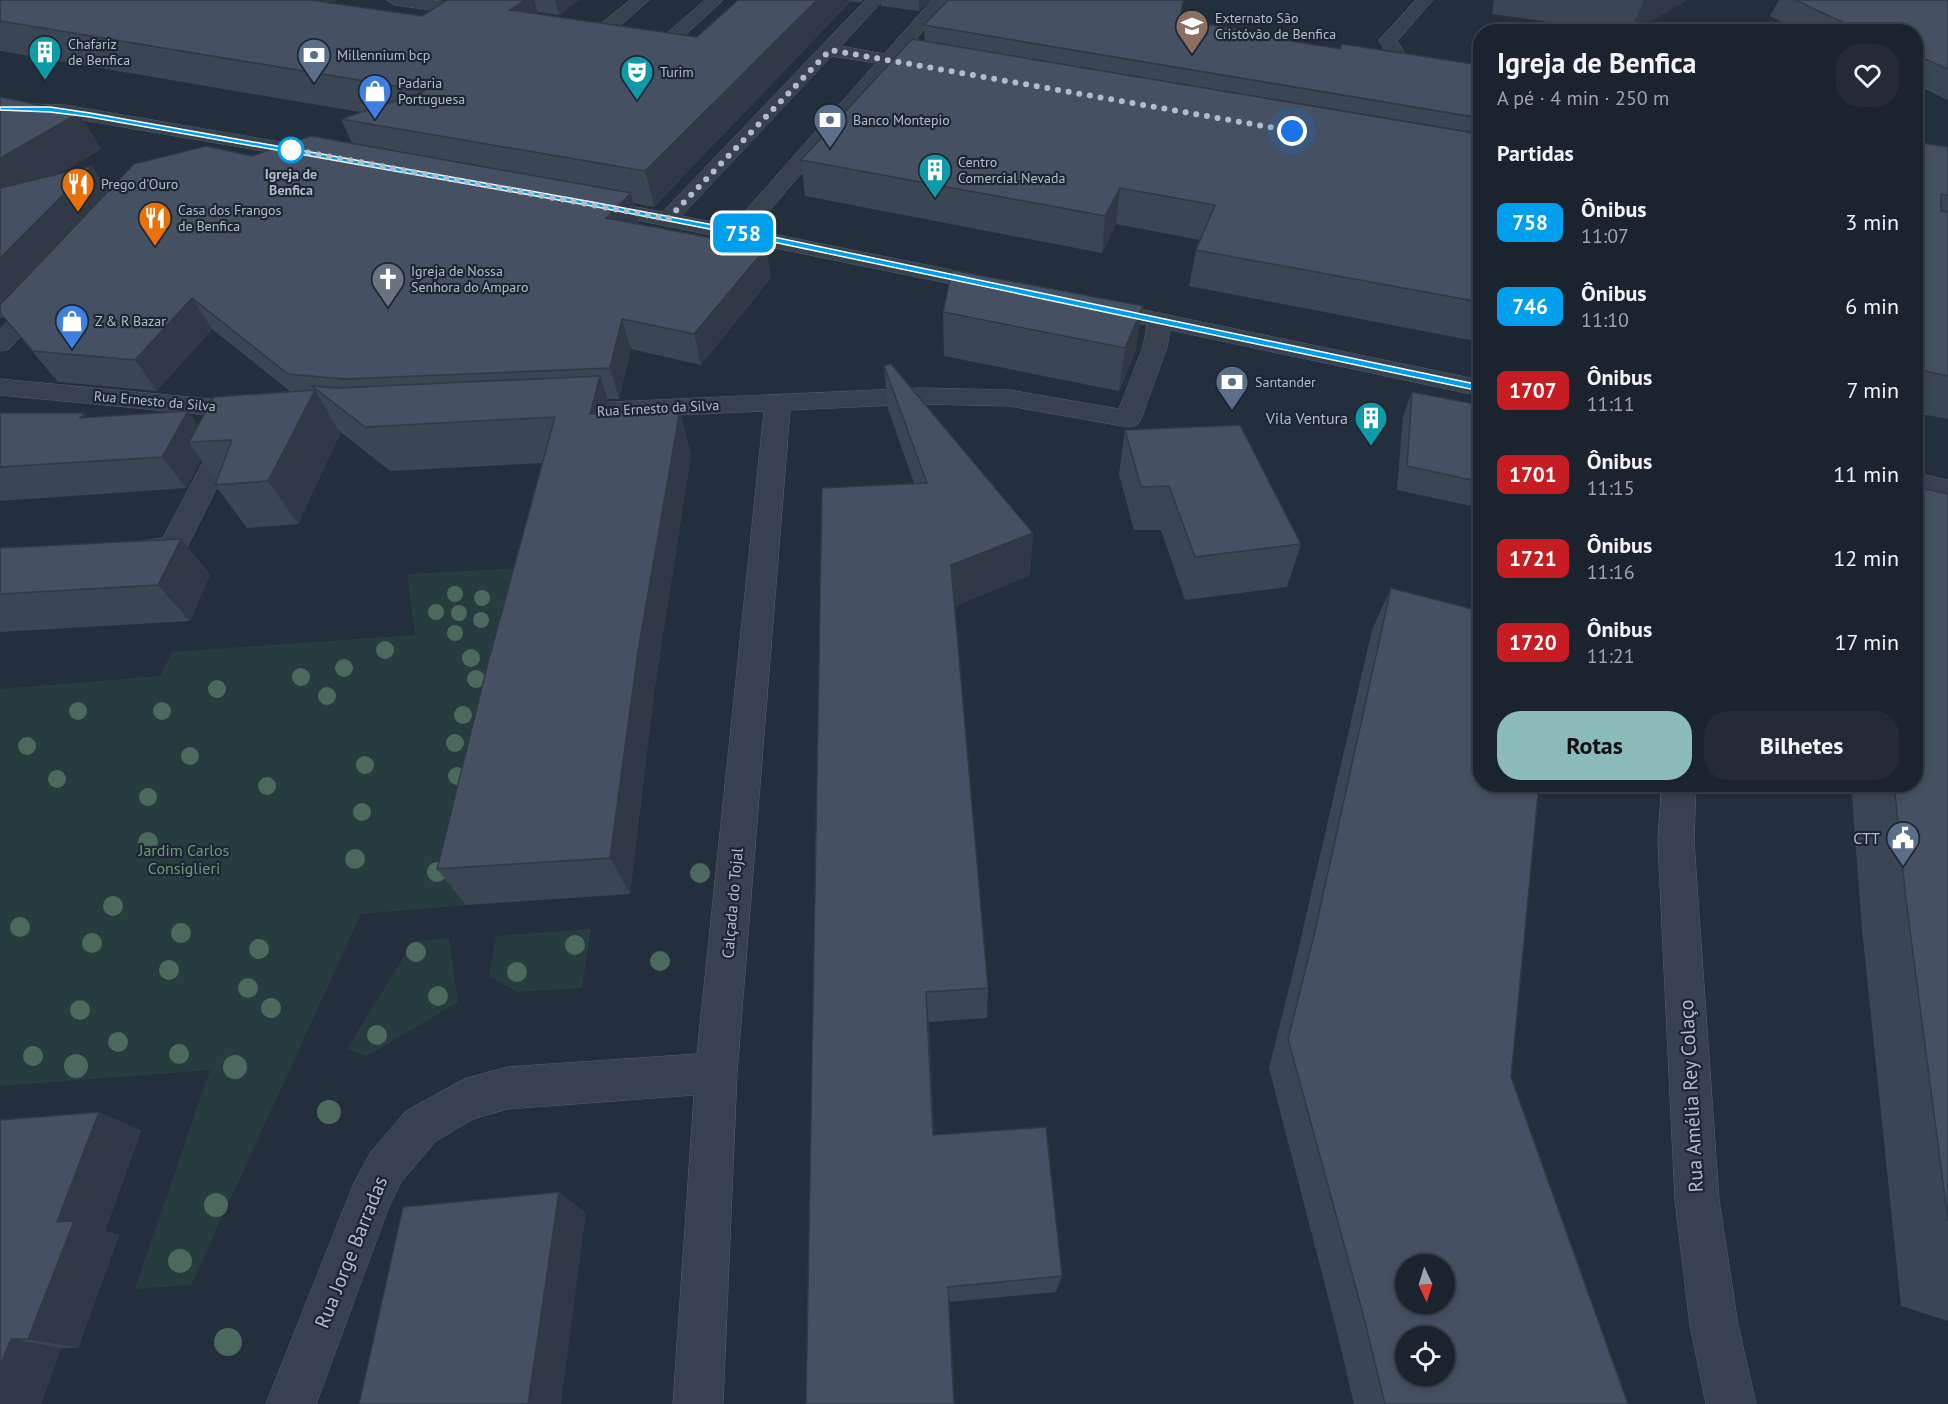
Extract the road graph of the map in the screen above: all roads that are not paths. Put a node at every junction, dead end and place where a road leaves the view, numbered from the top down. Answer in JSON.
{"nodes":[{"id":1,"x":395,"y":0,"type":"edge"},
{"id":2,"x":641,"y":0,"type":"edge"},
{"id":3,"x":715,"y":0,"type":"edge"},
{"id":4,"x":875,"y":0,"type":"edge"},
{"id":5,"x":941,"y":0,"type":"edge"},
{"id":6,"x":1425,"y":0,"type":"edge"},
{"id":7,"x":502,"y":15,"type":"edge"},
{"id":8,"x":582,"y":26,"type":"edge"},
{"id":9,"x":605,"y":29,"type":"junction"},
{"id":10,"x":830,"y":50,"type":"junction"},
{"id":11,"x":888,"y":60,"type":"junction"},
{"id":12,"x":951,"y":71,"type":"edge"},
{"id":13,"x":1473,"y":79,"type":"edge"},
{"id":14,"x":0,"y":109,"type":"edge"},
{"id":15,"x":208,"y":135,"type":"junction"},
{"id":16,"x":180,"y":154,"type":"edge"},
{"id":17,"x":342,"y":159,"type":"edge"},
{"id":18,"x":569,"y":200,"type":"edge"},
{"id":19,"x":668,"y":219,"type":"junction"},
{"id":20,"x":740,"y":232,"type":"junction"},
{"id":21,"x":55,"y":284,"type":"edge"},
{"id":22,"x":1014,"y":290,"type":"edge"},
{"id":23,"x":1072,"y":302,"type":"edge"},
{"id":24,"x":1160,"y":320,"type":"junction"},
{"id":25,"x":0,"y":344,"type":"edge"},
{"id":26,"x":0,"y":387,"type":"edge"},
{"id":27,"x":1473,"y":387,"type":"edge"},
{"id":28,"x":778,"y":403,"type":"junction"},
{"id":29,"x":243,"y":410,"type":"junction"},
{"id":30,"x":275,"y":413,"type":"edge"},
{"id":31,"x":542,"y":413,"type":"edge"},
{"id":32,"x":1923,"y":484,"type":"edge"},
{"id":33,"x":1948,"y":490,"type":"edge"},
{"id":34,"x":117,"y":551,"type":"edge"},
{"id":35,"x":1679,"y":792,"type":"edge"},
{"id":36,"x":716,"y":1073,"type":"junction"},
{"id":37,"x":291,"y":1404,"type":"edge"},
{"id":38,"x":698,"y":1404,"type":"edge"},
{"id":39,"x":1731,"y":1404,"type":"edge"}],
"edges":[{"from":1,"to":7,"type":"street"},
{"from":2,"to":9,"type":"street"},
{"from":3,"to":9,"type":"street"},
{"from":4,"to":10,"type":"street"},
{"from":5,"to":11,"type":"street"},
{"from":6,"to":13,"type":"street"},
{"from":8,"to":9,"type":"street"},
{"from":10,"to":11,"type":"street"},
{"from":10,"to":19,"type":"street"},
{"from":11,"to":12,"type":"street"},
{"from":11,"to":20,"type":"street"},
{"from":14,"to":15,"type":"street"},
{"from":15,"to":16,"type":"street"},
{"from":15,"to":17,"type":"street"},
{"from":18,"to":19,"type":"street"},
{"from":19,"to":20,"type":"street"},
{"from":20,"to":22,"type":"street"},
{"from":21,"to":25,"type":"street"},
{"from":23,"to":24,"type":"street"},
{"from":24,"to":27,"type":"street"},
{"from":24,"to":28,"type":"street","name":"Rua Ernesto da Silva"},
{"from":26,"to":29,"type":"street","name":"Rua Ernesto da Silva"},
{"from":28,"to":31,"type":"street","name":"Rua Ernesto da Silva"},
{"from":28,"to":36,"type":"street","name":"Calçada do Tojal"},
{"from":29,"to":30,"type":"street","name":"Rua Ernesto da Silva"},
{"from":29,"to":34,"type":"street"},
{"from":32,"to":33,"type":"street"},
{"from":35,"to":39,"type":"street","name":"Rua Amélia Rey Colaço"},
{"from":36,"to":37,"type":"street","name":"Rua Jorge Barradas"},
{"from":36,"to":38,"type":"street","name":"Calçada do Tojal"}]}
